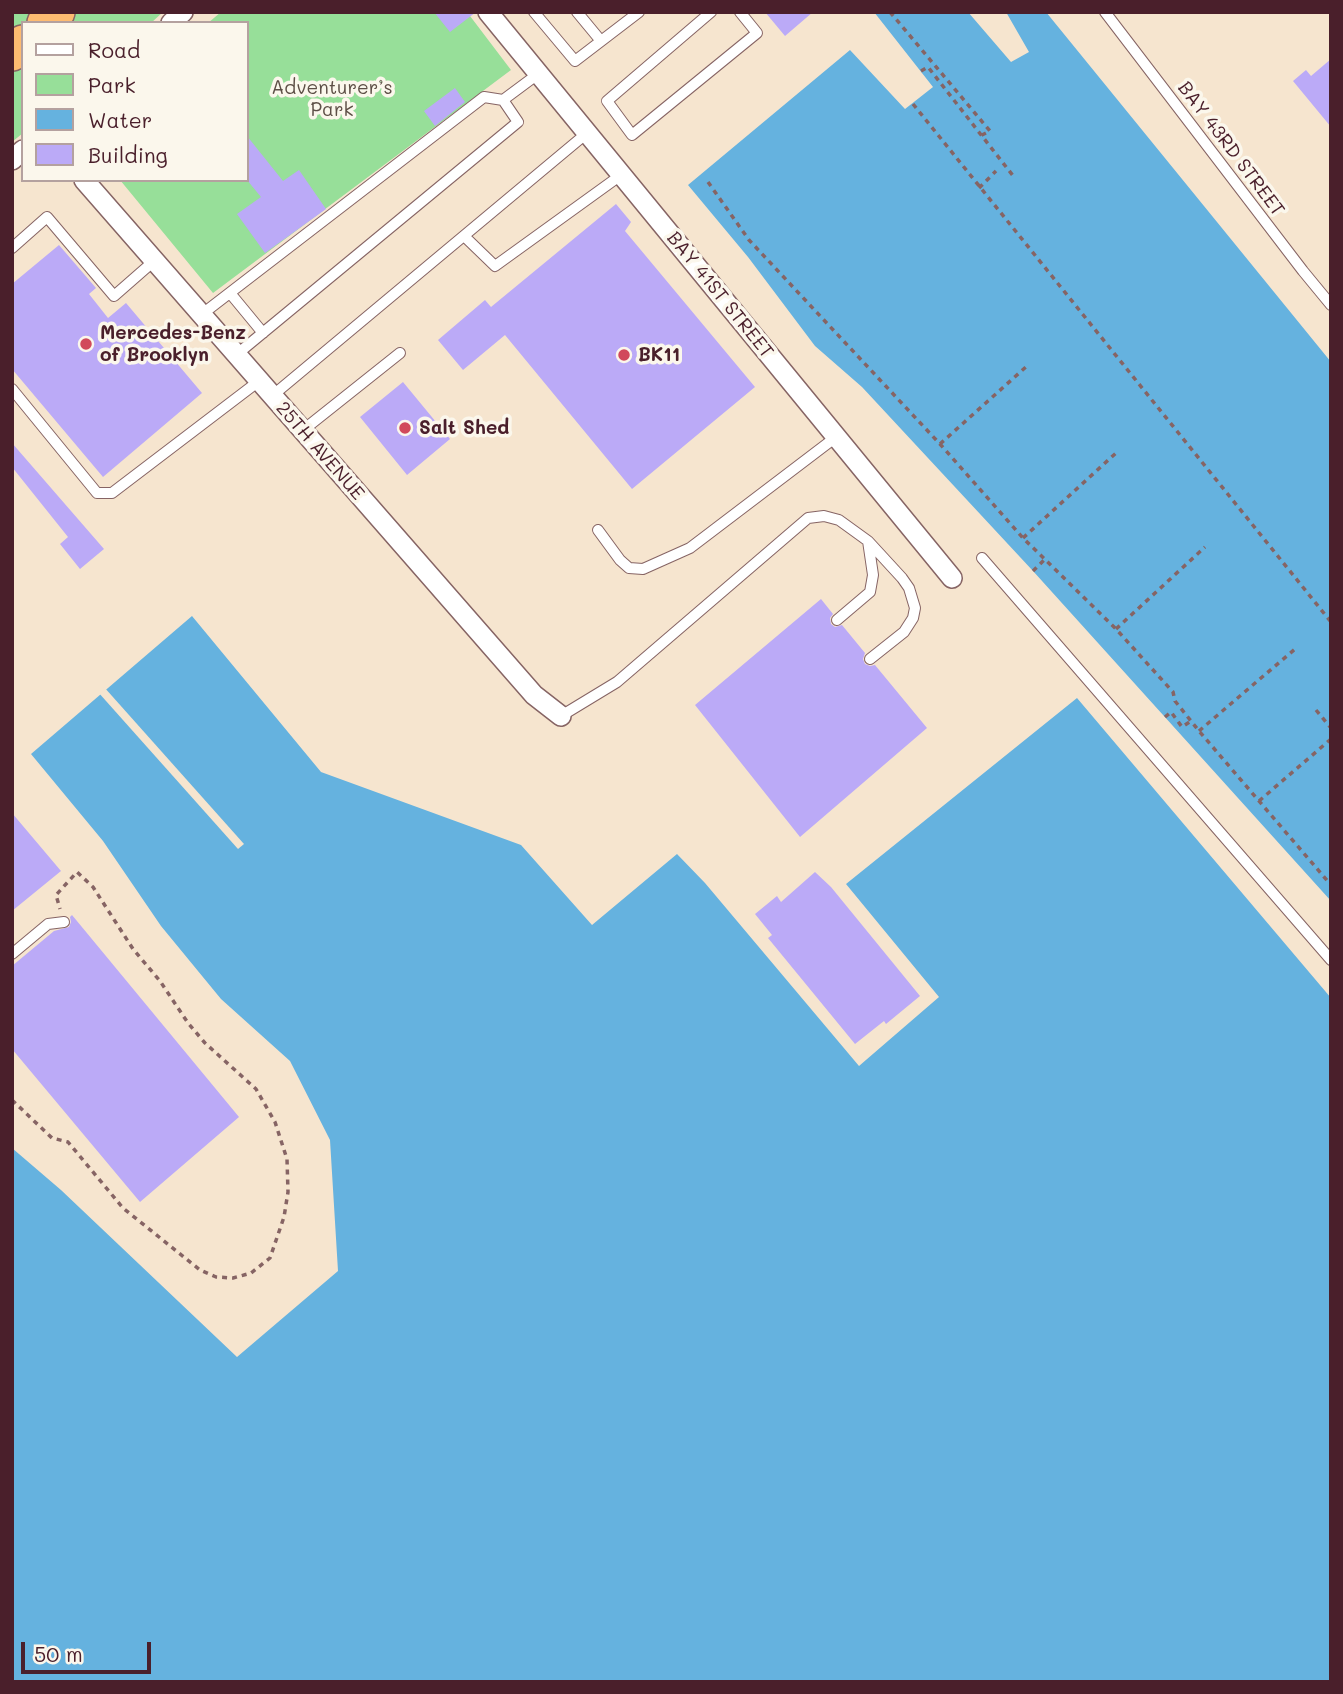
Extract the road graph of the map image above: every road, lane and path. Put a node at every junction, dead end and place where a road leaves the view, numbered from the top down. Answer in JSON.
{"nodes":[{"id":1,"x":488,"y":12,"type":"edge"},
{"id":2,"x":534,"y":12,"type":"edge"},
{"id":3,"x":577,"y":12,"type":"edge"},
{"id":4,"x":639,"y":12,"type":"edge"},
{"id":5,"x":711,"y":12,"type":"edge"},
{"id":6,"x":740,"y":12,"type":"edge"},
{"id":7,"x":890,"y":12,"type":"edge"},
{"id":8,"x":1105,"y":12,"type":"edge"},
{"id":9,"x":601,"y":41,"type":"junction"},
{"id":10,"x":921,"y":71,"type":"dead end"},
{"id":11,"x":538,"y":74,"type":"junction"},
{"id":12,"x":503,"y":100,"type":"junction"},
{"id":13,"x":913,"y":104,"type":"dead end"},
{"id":14,"x":587,"y":133,"type":"junction"},
{"id":15,"x":980,"y":136,"type":"junction"},
{"id":16,"x":996,"y":170,"type":"dead end"},
{"id":17,"x":621,"y":175,"type":"junction"},
{"id":18,"x":1014,"y":177,"type":"dead end"},
{"id":19,"x":708,"y":181,"type":"dead end"},
{"id":20,"x":86,"y":182,"type":"edge"},
{"id":21,"x":979,"y":188,"type":"junction"},
{"id":22,"x":464,"y":236,"type":"junction"},
{"id":23,"x":12,"y":248,"type":"edge"},
{"id":24,"x":154,"y":261,"type":"junction"},
{"id":25,"x":230,"y":293,"type":"junction"},
{"id":26,"x":1331,"y":305,"type":"edge"},
{"id":27,"x":201,"y":315,"type":"junction"},
{"id":28,"x":263,"y":333,"type":"junction"},
{"id":29,"x":400,"y":353,"type":"dead end"},
{"id":30,"x":236,"y":355,"type":"junction"},
{"id":31,"x":1027,"y":366,"type":"dead end"},
{"id":32,"x":259,"y":381,"type":"junction"},
{"id":33,"x":12,"y":389,"type":"edge"},
{"id":34,"x":272,"y":396,"type":"junction"},
{"id":35,"x":302,"y":430,"type":"junction"},
{"id":36,"x":836,"y":437,"type":"junction"},
{"id":37,"x":940,"y":444,"type":"junction"},
{"id":38,"x":1116,"y":453,"type":"dead end"},
{"id":39,"x":598,"y":530,"type":"dead end"},
{"id":40,"x":1023,"y":538,"type":"junction"},
{"id":41,"x":868,"y":541,"type":"junction"},
{"id":42,"x":1205,"y":547,"type":"dead end"},
{"id":43,"x":982,"y":558,"type":"dead end"},
{"id":44,"x":1044,"y":560,"type":"junction"},
{"id":45,"x":1033,"y":571,"type":"dead end"},
{"id":46,"x":952,"y":578,"type":"dead end"},
{"id":47,"x":837,"y":620,"type":"dead end"},
{"id":48,"x":1331,"y":622,"type":"edge"},
{"id":49,"x":1116,"y":629,"type":"junction"},
{"id":50,"x":1295,"y":649,"type":"dead end"},
{"id":51,"x":870,"y":659,"type":"dead end"},
{"id":52,"x":1316,"y":710,"type":"dead end"},
{"id":53,"x":561,"y":716,"type":"joint"},
{"id":54,"x":1165,"y":717,"type":"dead end"},
{"id":55,"x":1191,"y":721,"type":"junction"},
{"id":56,"x":1331,"y":728,"type":"edge"},
{"id":57,"x":1199,"y":731,"type":"junction"},
{"id":58,"x":1331,"y":739,"type":"edge"},
{"id":59,"x":1259,"y":801,"type":"junction"},
{"id":60,"x":1331,"y":885,"type":"edge"},
{"id":61,"x":64,"y":922,"type":"joint"},
{"id":62,"x":12,"y":954,"type":"edge"},
{"id":63,"x":1331,"y":960,"type":"edge"},
{"id":64,"x":12,"y":1100,"type":"edge"}],
"edges":[{"from":1,"to":11,"type":"street","name":"BAY 41ST STREET"},
{"from":2,"to":9,"type":"lane"},
{"from":3,"to":9,"type":"lane"},
{"from":4,"to":9,"type":"lane"},
{"from":5,"to":6,"type":"lane"},
{"from":7,"to":15,"type":"path"},
{"from":8,"to":26,"type":"lane","name":"BAY 43RD STREET"},
{"from":10,"to":15,"type":"path"},
{"from":11,"to":12,"type":"lane"},
{"from":11,"to":14,"type":"street","name":"BAY 41ST STREET"},
{"from":12,"to":25,"type":"lane"},
{"from":12,"to":28,"type":"lane"},
{"from":13,"to":21,"type":"path"},
{"from":14,"to":17,"type":"street","name":"BAY 41ST STREET"},
{"from":14,"to":22,"type":"lane"},
{"from":15,"to":18,"type":"path"},
{"from":16,"to":21,"type":"path"},
{"from":17,"to":22,"type":"lane"},
{"from":17,"to":36,"type":"street","name":"BAY 41ST STREET"},
{"from":19,"to":37,"type":"path"},
{"from":20,"to":24,"type":"street","name":"25TH AVENUE"},
{"from":21,"to":48,"type":"path"},
{"from":22,"to":34,"type":"lane"},
{"from":23,"to":24,"type":"lane"},
{"from":24,"to":27,"type":"street","name":"25TH AVENUE"},
{"from":25,"to":27,"type":"lane"},
{"from":25,"to":28,"type":"lane"},
{"from":27,"to":30,"type":"street","name":"25TH AVENUE"},
{"from":28,"to":30,"type":"lane"},
{"from":29,"to":35,"type":"lane"},
{"from":30,"to":32,"type":"street","name":"25TH AVENUE"},
{"from":31,"to":37,"type":"path"},
{"from":32,"to":33,"type":"lane"},
{"from":32,"to":34,"type":"street","name":"25TH AVENUE"},
{"from":34,"to":35,"type":"street","name":"25TH AVENUE"},
{"from":35,"to":53,"type":"street","name":"25TH AVENUE"},
{"from":36,"to":39,"type":"lane"},
{"from":36,"to":46,"type":"street","name":"BAY 41ST STREET"},
{"from":37,"to":40,"type":"path"},
{"from":38,"to":40,"type":"path"},
{"from":40,"to":44,"type":"path"},
{"from":41,"to":47,"type":"lane"},
{"from":41,"to":51,"type":"lane"},
{"from":41,"to":53,"type":"lane"},
{"from":42,"to":49,"type":"path"},
{"from":43,"to":63,"type":"lane"},
{"from":44,"to":45,"type":"path"},
{"from":44,"to":49,"type":"path"},
{"from":49,"to":55,"type":"path"},
{"from":50,"to":57,"type":"path"},
{"from":52,"to":56,"type":"path"},
{"from":54,"to":55,"type":"path"},
{"from":55,"to":57,"type":"path"},
{"from":57,"to":59,"type":"path"},
{"from":58,"to":59,"type":"path"},
{"from":59,"to":60,"type":"path"},
{"from":61,"to":62,"type":"lane"},
{"from":61,"to":64,"type":"path"}]}
